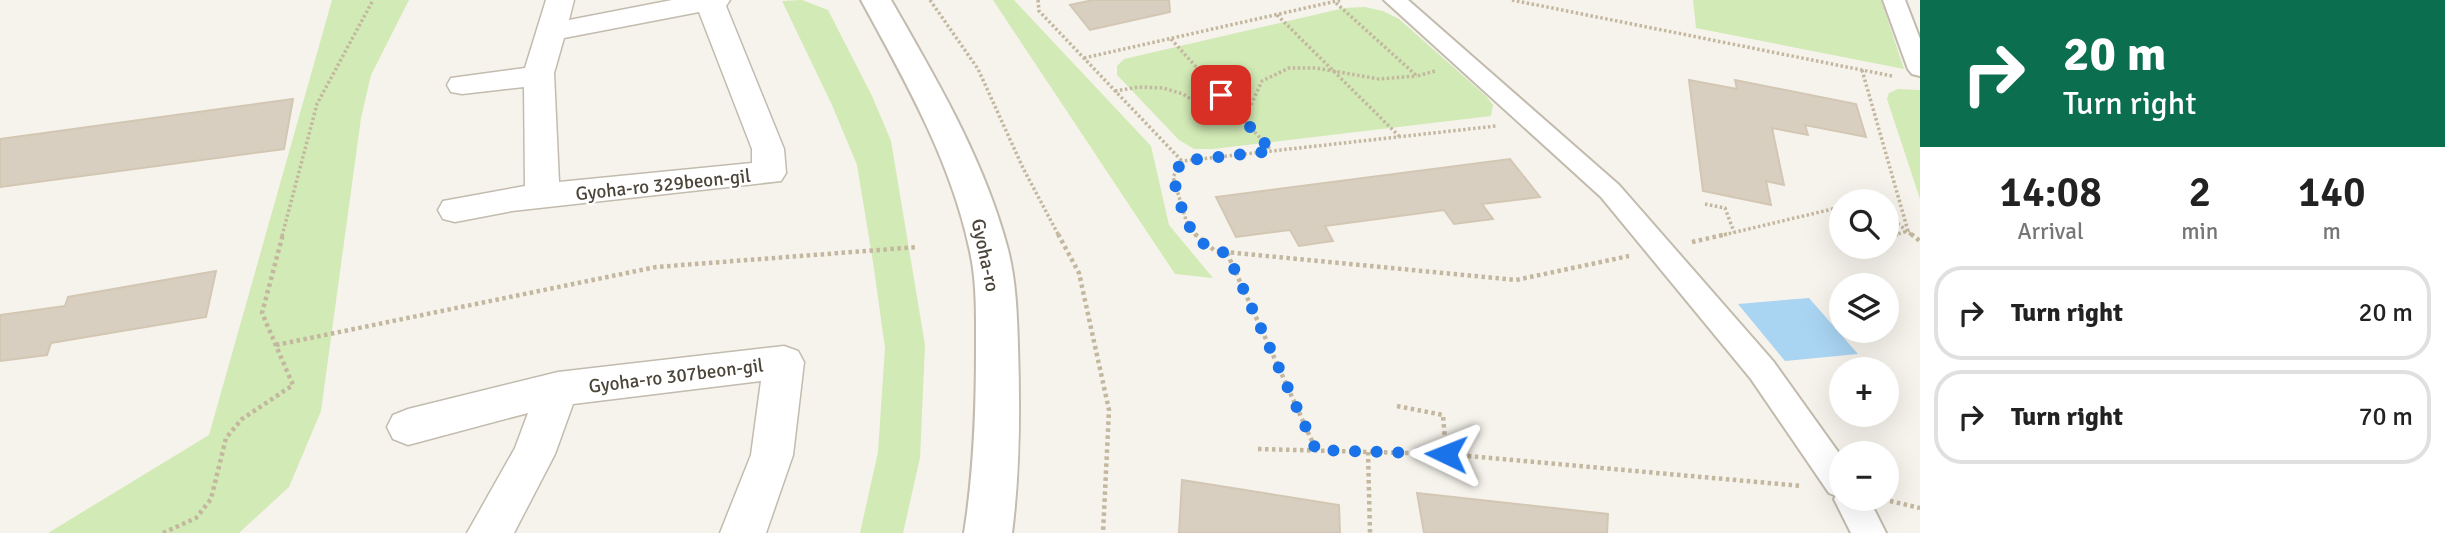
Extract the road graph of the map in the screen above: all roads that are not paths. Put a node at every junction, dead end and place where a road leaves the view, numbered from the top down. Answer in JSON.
{"nodes":[{"id":1,"x":560,"y":0,"type":"edge"},
{"id":2,"x":712,"y":0,"type":"edge"},
{"id":3,"x":876,"y":0,"type":"edge"},
{"id":4,"x":1395,"y":0,"type":"edge"},
{"id":5,"x":1894,"y":0,"type":"edge"},
{"id":6,"x":551,"y":32,"type":"junction"},
{"id":7,"x":1920,"y":69,"type":"edge"},
{"id":8,"x":539,"y":76,"type":"junction"},
{"id":9,"x":462,"y":85,"type":"dead end"},
{"id":10,"x":542,"y":195,"type":"junction"},
{"id":11,"x":455,"y":210,"type":"dead end"},
{"id":12,"x":558,"y":389,"type":"junction"},
{"id":13,"x":408,"y":428,"type":"dead end"},
{"id":14,"x":1827,"y":485,"type":"edge"},
{"id":15,"x":1857,"y":511,"type":"edge"},
{"id":16,"x":489,"y":533,"type":"edge"},
{"id":17,"x":743,"y":533,"type":"edge"},
{"id":18,"x":988,"y":533,"type":"edge"},
{"id":19,"x":1869,"y":533,"type":"edge"}],
"edges":[{"from":1,"to":6,"type":"street"},
{"from":2,"to":6,"type":"street","name":"Gyoha-ro 329beon-gil"},
{"from":2,"to":10,"type":"street","name":"Gyoha-ro 329beon-gil"},
{"from":3,"to":18,"type":"street","name":"Gyoha-ro"},
{"from":4,"to":14,"type":"street"},
{"from":5,"to":7,"type":"street"},
{"from":6,"to":8,"type":"street"},
{"from":8,"to":9,"type":"street"},
{"from":8,"to":10,"type":"street"},
{"from":10,"to":11,"type":"street","name":"Gyoha-ro 329beon-gil"},
{"from":12,"to":13,"type":"street","name":"Gyoha-ro 307beon-gil"},
{"from":12,"to":16,"type":"street"},
{"from":12,"to":17,"type":"street","name":"Gyoha-ro 307beon-gil"},
{"from":15,"to":19,"type":"street"}]}
